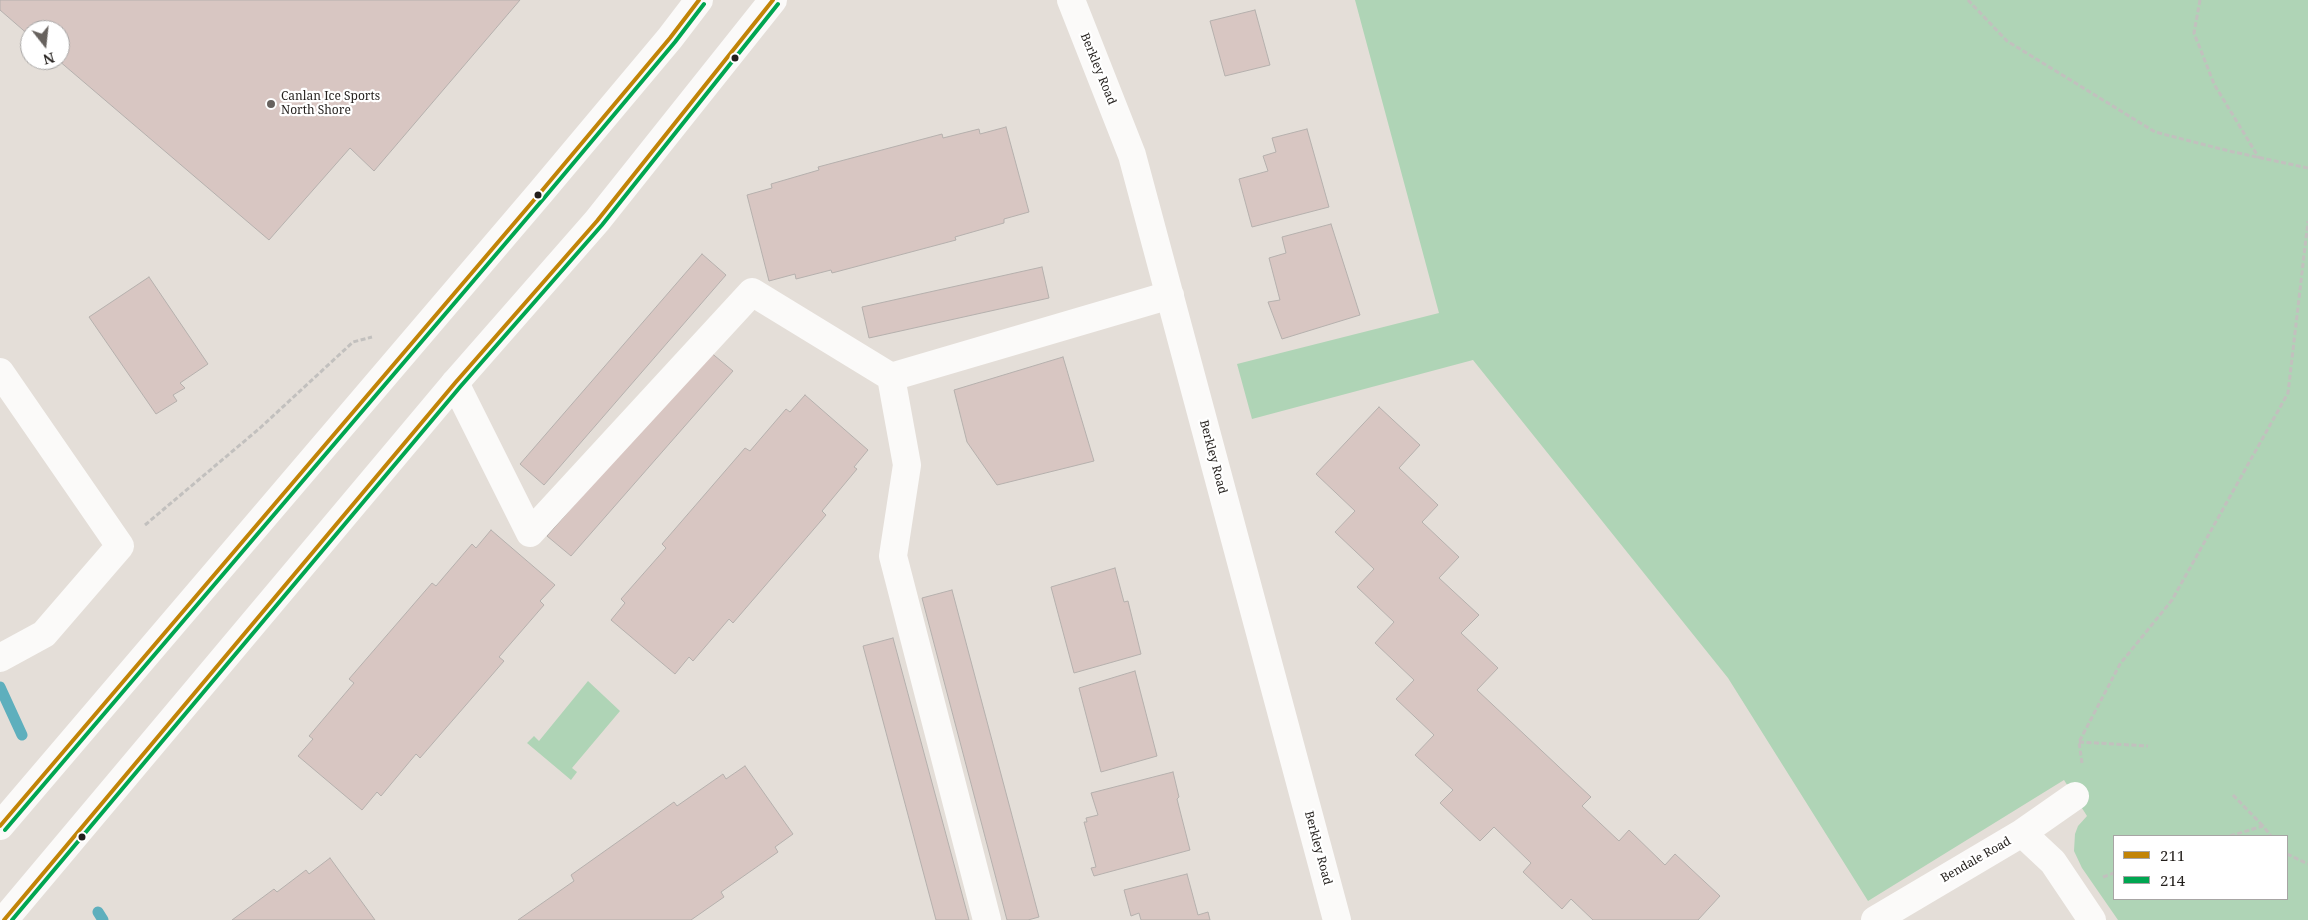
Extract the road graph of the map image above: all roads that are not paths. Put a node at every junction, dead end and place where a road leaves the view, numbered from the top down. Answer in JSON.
{"nodes":[{"id":1,"x":699,"y":0,"type":"edge"},
{"id":2,"x":773,"y":0,"type":"edge"},
{"id":3,"x":1071,"y":0,"type":"edge"},
{"id":4,"x":1170,"y":295,"type":"junction"},
{"id":5,"x":0,"y":372,"type":"edge"},
{"id":6,"x":891,"y":377,"type":"junction"},
{"id":7,"x":455,"y":383,"type":"junction"},
{"id":8,"x":0,"y":658,"type":"edge"},
{"id":9,"x":2076,"y":796,"type":"road end"},
{"id":10,"x":0,"y":826,"type":"edge"},
{"id":11,"x":2022,"y":833,"type":"junction"},
{"id":12,"x":4,"y":920,"type":"edge"},
{"id":13,"x":987,"y":920,"type":"edge"},
{"id":14,"x":1337,"y":920,"type":"edge"},
{"id":15,"x":1875,"y":920,"type":"edge"},
{"id":16,"x":2092,"y":920,"type":"edge"}],
"edges":[{"from":1,"to":10,"type":"main road"},
{"from":2,"to":7,"type":"main road"},
{"from":3,"to":4,"type":"main road","name":"Berkley Road"},
{"from":4,"to":6,"type":"main road"},
{"from":4,"to":14,"type":"main road","name":"Berkley Road"},
{"from":5,"to":8,"type":"main road"},
{"from":6,"to":7,"type":"main road"},
{"from":6,"to":13,"type":"main road"},
{"from":7,"to":12,"type":"main road"},
{"from":9,"to":11,"type":"main road","name":"Bendale Road"},
{"from":11,"to":15,"type":"main road","name":"Bendale Road"},
{"from":11,"to":16,"type":"main road"}]}
